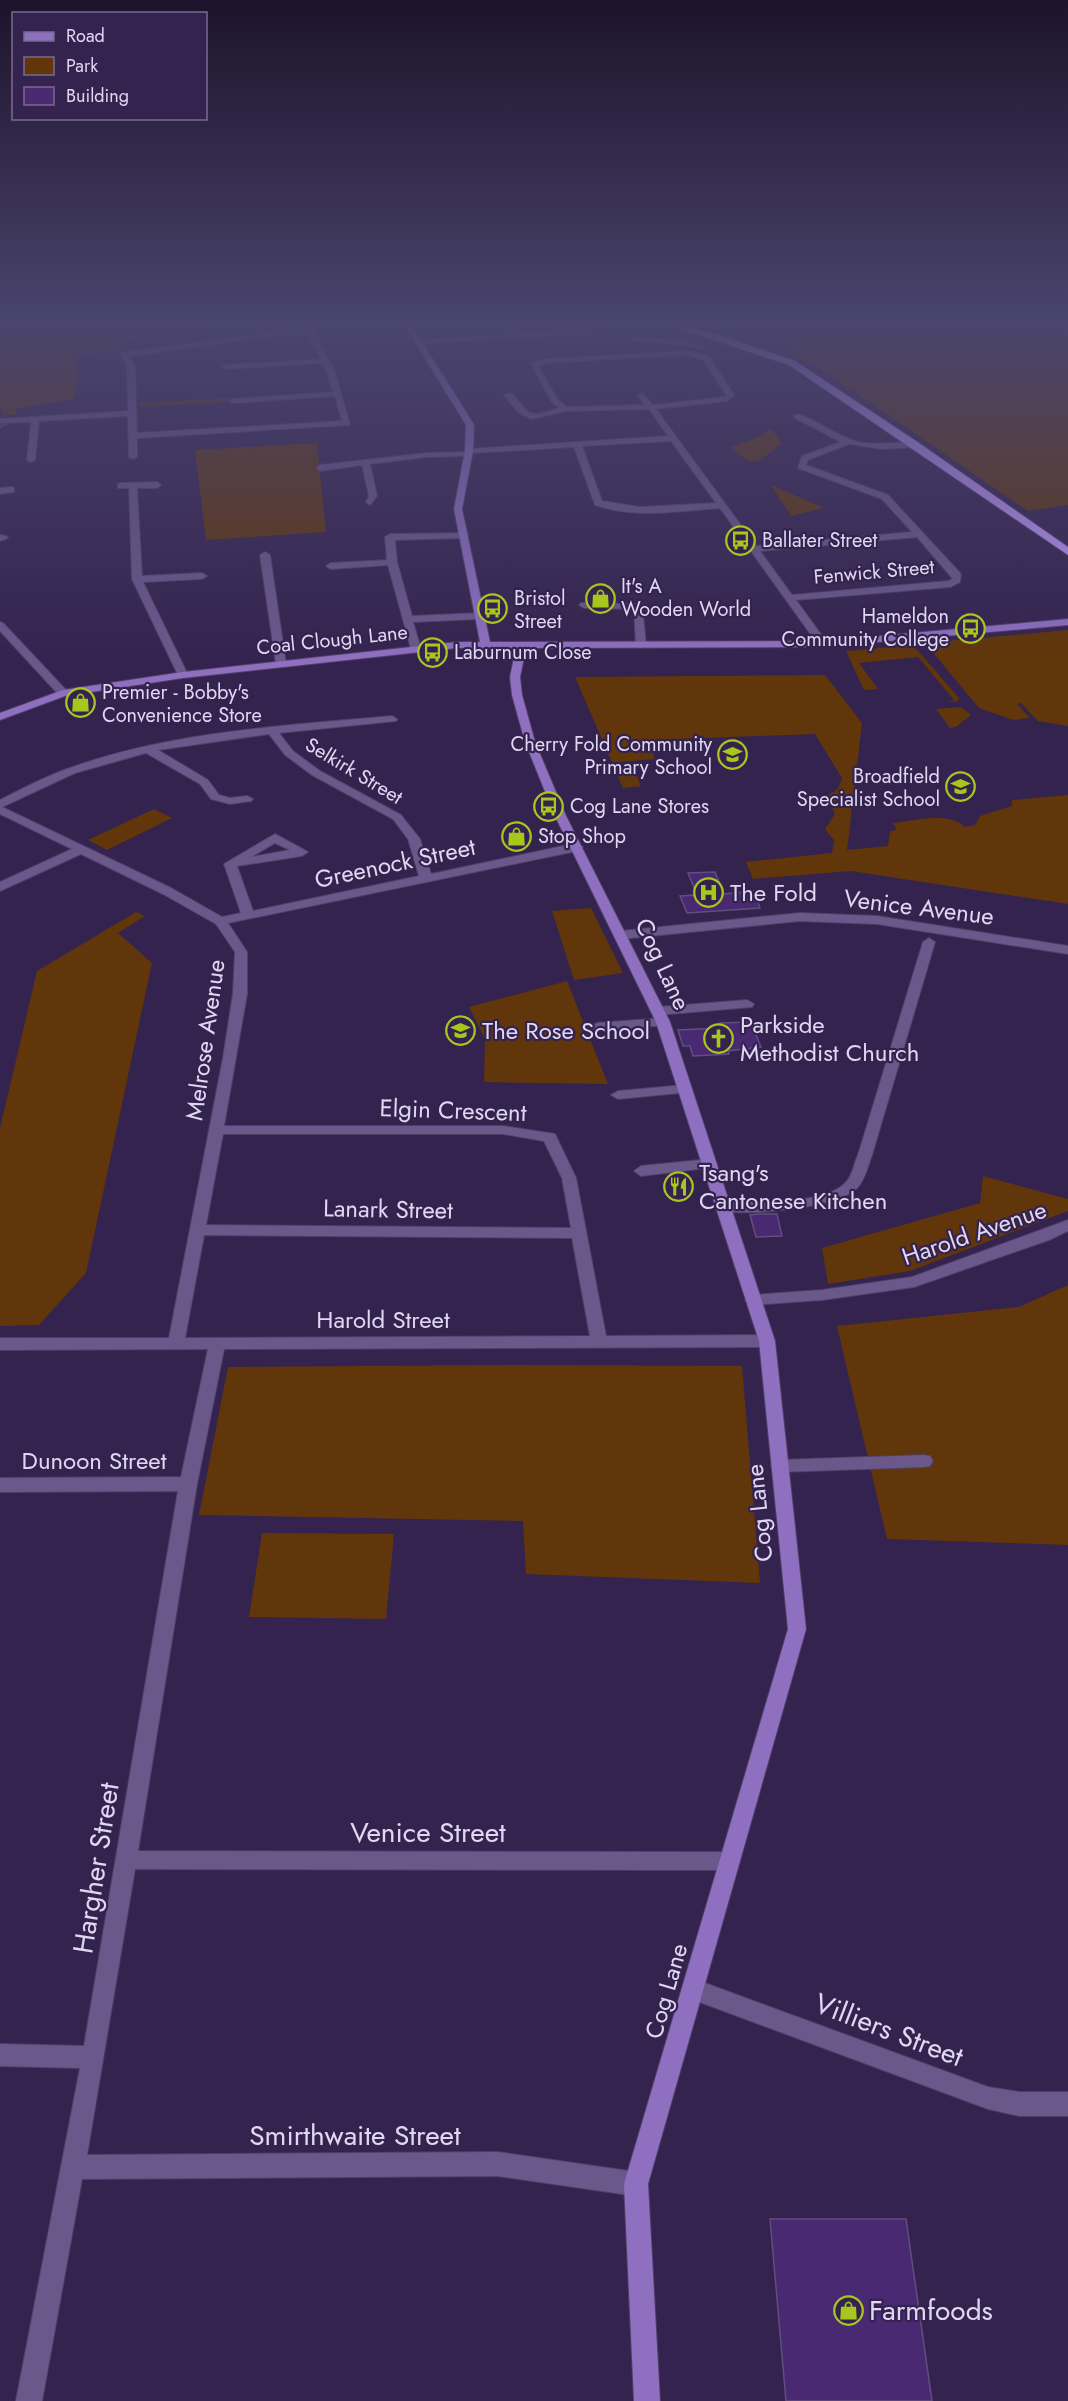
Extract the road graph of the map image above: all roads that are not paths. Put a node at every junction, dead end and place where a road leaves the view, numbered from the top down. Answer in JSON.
{"nodes":[{"id":1,"x":33,"y":436,"type":"edge"},
{"id":2,"x":134,"y":436,"type":"edge"},
{"id":3,"x":470,"y":436,"type":"edge"},
{"id":4,"x":836,"y":436,"type":"edge"},
{"id":5,"x":902,"y":436,"type":"edge"},
{"id":6,"x":673,"y":438,"type":"joint"},
{"id":7,"x":847,"y":442,"type":"junction"},
{"id":8,"x":577,"y":445,"type":"junction"},
{"id":9,"x":916,"y":445,"type":"junction"},
{"id":10,"x":469,"y":452,"type":"junction"},
{"id":11,"x":133,"y":457,"type":"dead end"},
{"id":12,"x":31,"y":460,"type":"dead end"},
{"id":13,"x":366,"y":464,"type":"junction"},
{"id":14,"x":320,"y":468,"type":"dead end"},
{"id":15,"x":157,"y":484,"type":"dead end"},
{"id":16,"x":121,"y":486,"type":"dead end"},
{"id":17,"x":133,"y":486,"type":"junction"},
{"id":18,"x":0,"y":490,"type":"edge"},
{"id":19,"x":11,"y":490,"type":"dead end"},
{"id":20,"x":370,"y":502,"type":"dead end"},
{"id":21,"x":722,"y":506,"type":"junction"},
{"id":22,"x":920,"y":534,"type":"junction"},
{"id":23,"x":464,"y":535,"type":"junction"},
{"id":24,"x":753,"y":549,"type":"junction"},
{"id":25,"x":1068,"y":552,"type":"edge"},
{"id":26,"x":265,"y":555,"type":"dead end"},
{"id":27,"x":393,"y":562,"type":"junction"},
{"id":28,"x":331,"y":566,"type":"dead end"},
{"id":29,"x":202,"y":576,"type":"dead end"},
{"id":30,"x":137,"y":579,"type":"junction"},
{"id":31,"x":789,"y":598,"type":"junction"},
{"id":32,"x":584,"y":605,"type":"dead end"},
{"id":33,"x":480,"y":616,"type":"junction"},
{"id":34,"x":408,"y":619,"type":"junction"},
{"id":35,"x":1068,"y":622,"type":"edge"},
{"id":36,"x":0,"y":625,"type":"edge"},
{"id":37,"x":823,"y":644,"type":"junction"},
{"id":38,"x":486,"y":645,"type":"junction"},
{"id":39,"x":641,"y":645,"type":"junction"},
{"id":40,"x":522,"y":646,"type":"junction"},
{"id":41,"x":416,"y":649,"type":"junction"},
{"id":42,"x":281,"y":664,"type":"junction"},
{"id":43,"x":183,"y":675,"type":"junction"},
{"id":44,"x":63,"y":693,"type":"junction"},
{"id":45,"x":0,"y":717,"type":"edge"},
{"id":46,"x":392,"y":719,"type":"dead end"},
{"id":47,"x":272,"y":731,"type":"junction"},
{"id":48,"x":149,"y":750,"type":"junction"},
{"id":49,"x":247,"y":799,"type":"dead end"},
{"id":50,"x":0,"y":804,"type":"edge"},
{"id":51,"x":0,"y":810,"type":"edge"},
{"id":52,"x":577,"y":847,"type":"junction"},
{"id":53,"x":80,"y":850,"type":"junction"},
{"id":54,"x":230,"y":864,"type":"junction"},
{"id":55,"x":426,"y":878,"type":"junction"},
{"id":56,"x":0,"y":887,"type":"edge"},
{"id":57,"x":248,"y":915,"type":"junction"},
{"id":58,"x":220,"y":921,"type":"junction"},
{"id":59,"x":621,"y":935,"type":"junction"},
{"id":60,"x":929,"y":942,"type":"dead end"},
{"id":61,"x":1068,"y":950,"type":"edge"},
{"id":62,"x":747,"y":1004,"type":"dead end"},
{"id":63,"x":660,"y":1017,"type":"junction"},
{"id":64,"x":597,"y":1026,"type":"dead end"},
{"id":65,"x":685,"y":1089,"type":"junction"},
{"id":66,"x":618,"y":1095,"type":"dead end"},
{"id":67,"x":215,"y":1130,"type":"junction"},
{"id":68,"x":710,"y":1164,"type":"junction"},
{"id":69,"x":641,"y":1172,"type":"dead end"},
{"id":70,"x":724,"y":1207,"type":"junction"},
{"id":71,"x":1068,"y":1225,"type":"edge"},
{"id":72,"x":196,"y":1230,"type":"junction"},
{"id":73,"x":579,"y":1233,"type":"junction"},
{"id":74,"x":753,"y":1300,"type":"junction"},
{"id":75,"x":599,"y":1341,"type":"junction"},
{"id":76,"x":767,"y":1341,"type":"junction"},
{"id":77,"x":176,"y":1343,"type":"junction"},
{"id":78,"x":218,"y":1343,"type":"junction"},
{"id":79,"x":0,"y":1344,"type":"edge"},
{"id":80,"x":924,"y":1461,"type":"dead end"},
{"id":81,"x":780,"y":1466,"type":"junction"},
{"id":82,"x":188,"y":1484,"type":"junction"},
{"id":83,"x":0,"y":1485,"type":"edge"},
{"id":84,"x":126,"y":1860,"type":"junction"},
{"id":85,"x":730,"y":1861,"type":"junction"},
{"id":86,"x":694,"y":1990,"type":"junction"},
{"id":87,"x":0,"y":2055,"type":"edge"},
{"id":88,"x":93,"y":2057,"type":"junction"},
{"id":89,"x":1068,"y":2104,"type":"edge"},
{"id":90,"x":73,"y":2167,"type":"junction"},
{"id":91,"x":636,"y":2184,"type":"junction"},
{"id":92,"x":29,"y":2401,"type":"edge"},
{"id":93,"x":647,"y":2401,"type":"edge"}],
"edges":[{"from":1,"to":12,"type":"street"},
{"from":2,"to":11,"type":"street"},
{"from":3,"to":10,"type":"street"},
{"from":4,"to":7,"type":"street"},
{"from":5,"to":9,"type":"highway"},
{"from":6,"to":8,"type":"street"},
{"from":6,"to":21,"type":"street"},
{"from":7,"to":9,"type":"street"},
{"from":7,"to":22,"type":"street","name":"Fenwick Street"},
{"from":8,"to":10,"type":"street"},
{"from":8,"to":21,"type":"street"},
{"from":9,"to":25,"type":"highway"},
{"from":10,"to":13,"type":"street"},
{"from":10,"to":23,"type":"street"},
{"from":13,"to":14,"type":"street"},
{"from":13,"to":20,"type":"street"},
{"from":15,"to":17,"type":"street"},
{"from":16,"to":17,"type":"street"},
{"from":17,"to":30,"type":"street"},
{"from":18,"to":19,"type":"street"},
{"from":21,"to":24,"type":"street"},
{"from":22,"to":24,"type":"street"},
{"from":22,"to":31,"type":"street","name":"Fenwick Street"},
{"from":23,"to":27,"type":"street"},
{"from":23,"to":33,"type":"street"},
{"from":24,"to":31,"type":"street"},
{"from":26,"to":42,"type":"street"},
{"from":27,"to":28,"type":"street"},
{"from":27,"to":34,"type":"street"},
{"from":29,"to":30,"type":"street"},
{"from":30,"to":43,"type":"street"},
{"from":31,"to":37,"type":"street"},
{"from":32,"to":39,"type":"street"},
{"from":33,"to":34,"type":"street"},
{"from":33,"to":38,"type":"street"},
{"from":34,"to":41,"type":"street"},
{"from":35,"to":37,"type":"street","name":"Coal Clough Lane"},
{"from":36,"to":44,"type":"street"},
{"from":37,"to":39,"type":"street","name":"Coal Clough Lane"},
{"from":38,"to":40,"type":"street","name":"Coal Clough Lane"},
{"from":38,"to":41,"type":"street","name":"Coal Clough Lane"},
{"from":39,"to":40,"type":"street","name":"Coal Clough Lane"},
{"from":40,"to":52,"type":"street","name":"Cog Lane"},
{"from":41,"to":42,"type":"street","name":"Coal Clough Lane"},
{"from":42,"to":43,"type":"street","name":"Coal Clough Lane"},
{"from":43,"to":44,"type":"street","name":"Coal Clough Lane"},
{"from":44,"to":45,"type":"street","name":"Coal Clough Lane"},
{"from":46,"to":47,"type":"street"},
{"from":47,"to":48,"type":"street"},
{"from":47,"to":55,"type":"street","name":"Selkirk Street"},
{"from":48,"to":49,"type":"street"},
{"from":48,"to":50,"type":"street"},
{"from":51,"to":53,"type":"street","name":"Melrose Avenue"},
{"from":52,"to":55,"type":"street","name":"Greenock Street"},
{"from":52,"to":59,"type":"street","name":"Cog Lane"},
{"from":53,"to":56,"type":"street"},
{"from":53,"to":58,"type":"street","name":"Melrose Avenue"},
{"from":54,"to":54,"type":"street"},
{"from":54,"to":57,"type":"street"},
{"from":55,"to":57,"type":"street","name":"Greenock Street"},
{"from":57,"to":58,"type":"street","name":"Greenock Street"},
{"from":58,"to":67,"type":"street","name":"Melrose Avenue"},
{"from":59,"to":61,"type":"street","name":"Venice Avenue"},
{"from":59,"to":63,"type":"street","name":"Cog Lane"},
{"from":60,"to":70,"type":"street"},
{"from":62,"to":63,"type":"street"},
{"from":63,"to":64,"type":"street"},
{"from":63,"to":65,"type":"street","name":"Cog Lane"},
{"from":65,"to":66,"type":"street"},
{"from":65,"to":68,"type":"street","name":"Cog Lane"},
{"from":67,"to":72,"type":"street","name":"Melrose Avenue"},
{"from":67,"to":73,"type":"street","name":"Elgin Crescent"},
{"from":68,"to":69,"type":"street"},
{"from":68,"to":70,"type":"street","name":"Cog Lane"},
{"from":70,"to":74,"type":"street","name":"Cog Lane"},
{"from":71,"to":74,"type":"street","name":"Harold Avenue"},
{"from":72,"to":73,"type":"street","name":"Lanark Street"},
{"from":72,"to":77,"type":"street","name":"Melrose Avenue"},
{"from":73,"to":75,"type":"street","name":"Elgin Crescent"},
{"from":74,"to":76,"type":"street","name":"Cog Lane"},
{"from":75,"to":76,"type":"street","name":"Harold Street"},
{"from":75,"to":78,"type":"street","name":"Harold Street"},
{"from":76,"to":81,"type":"street","name":"Cog Lane"},
{"from":77,"to":78,"type":"street","name":"Harold Street"},
{"from":77,"to":79,"type":"street","name":"Harold Street"},
{"from":78,"to":82,"type":"street","name":"Hargher Street"},
{"from":80,"to":81,"type":"street"},
{"from":81,"to":85,"type":"street","name":"Cog Lane"},
{"from":82,"to":83,"type":"street","name":"Dunoon Street"},
{"from":82,"to":84,"type":"street","name":"Hargher Street"},
{"from":84,"to":85,"type":"street","name":"Venice Street"},
{"from":84,"to":88,"type":"street","name":"Hargher Street"},
{"from":85,"to":86,"type":"street","name":"Cog Lane"},
{"from":86,"to":89,"type":"street","name":"Villiers Street"},
{"from":86,"to":91,"type":"street","name":"Cog Lane"},
{"from":87,"to":88,"type":"street"},
{"from":88,"to":90,"type":"street","name":"Hargher Street"},
{"from":90,"to":91,"type":"street","name":"Smirthwaite Street"},
{"from":90,"to":92,"type":"street","name":"Hargher Street"},
{"from":91,"to":93,"type":"street","name":"Cog Lane"}]}
